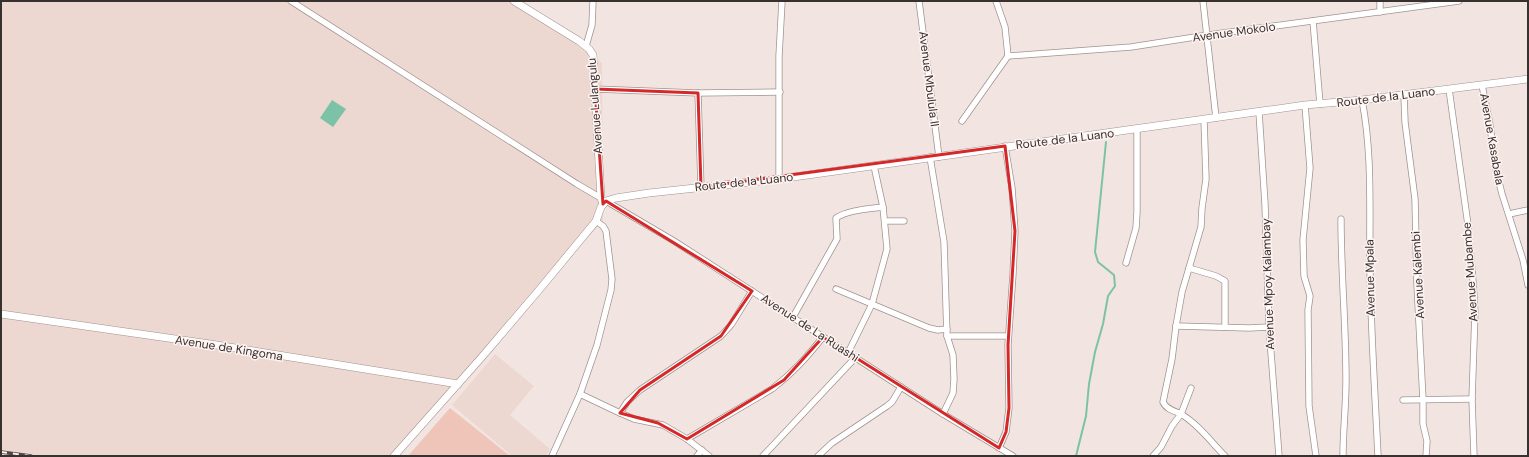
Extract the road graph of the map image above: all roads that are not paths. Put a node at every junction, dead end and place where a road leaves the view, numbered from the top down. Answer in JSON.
{"nodes":[{"id":1,"x":291,"y":1,"type":"edge"},
{"id":2,"x":514,"y":1,"type":"edge"},
{"id":3,"x":593,"y":1,"type":"edge"},
{"id":4,"x":782,"y":1,"type":"edge"},
{"id":5,"x":919,"y":1,"type":"edge"},
{"id":6,"x":996,"y":1,"type":"edge"},
{"id":7,"x":1203,"y":1,"type":"edge"},
{"id":8,"x":1380,"y":1,"type":"edge"},
{"id":9,"x":1459,"y":1,"type":"edge"},
{"id":10,"x":1380,"y":12,"type":"junction"},
{"id":11,"x":1313,"y":21,"type":"junction"},
{"id":12,"x":1208,"y":35,"type":"junction"},
{"id":13,"x":586,"y":46,"type":"junction"},
{"id":14,"x":1008,"y":56,"type":"junction"},
{"id":15,"x":1528,"y":79,"type":"edge"},
{"id":16,"x":1482,"y":85,"type":"junction"},
{"id":17,"x":595,"y":89,"type":"junction"},
{"id":18,"x":1448,"y":89,"type":"junction"},
{"id":19,"x":780,"y":92,"type":"junction"},
{"id":20,"x":698,"y":93,"type":"junction"},
{"id":21,"x":1404,"y":95,"type":"junction"},
{"id":22,"x":1362,"y":100,"type":"junction"},
{"id":23,"x":1320,"y":104,"type":"junction"},
{"id":24,"x":1305,"y":105,"type":"junction"},
{"id":25,"x":1259,"y":112,"type":"junction"},
{"id":26,"x":1216,"y":118,"type":"junction"},
{"id":27,"x":1204,"y":119,"type":"junction"},
{"id":28,"x":962,"y":121,"type":"dead end"},
{"id":29,"x":1138,"y":129,"type":"junction"},
{"id":30,"x":1005,"y":146,"type":"junction"},
{"id":31,"x":939,"y":157,"type":"junction"},
{"id":32,"x":930,"y":158,"type":"junction"},
{"id":33,"x":874,"y":166,"type":"junction"},
{"id":34,"x":779,"y":179,"type":"junction"},
{"id":35,"x":701,"y":187,"type":"junction"},
{"id":36,"x":603,"y":201,"type":"junction"},
{"id":37,"x":883,"y":207,"type":"junction"},
{"id":38,"x":1528,"y":210,"type":"edge"},
{"id":39,"x":1509,"y":214,"type":"junction"},
{"id":40,"x":1341,"y":219,"type":"dead end"},
{"id":41,"x":885,"y":221,"type":"junction"},
{"id":42,"x":904,"y":221,"type":"dead end"},
{"id":43,"x":596,"y":222,"type":"junction"},
{"id":44,"x":1126,"y":263,"type":"dead end"},
{"id":45,"x":1189,"y":268,"type":"junction"},
{"id":46,"x":1528,"y":286,"type":"edge"},
{"id":47,"x":836,"y":289,"type":"dead end"},
{"id":48,"x":752,"y":291,"type":"junction"},
{"id":49,"x":872,"y":304,"type":"junction"},
{"id":50,"x":1,"y":314,"type":"edge"},
{"id":51,"x":793,"y":317,"type":"junction"},
{"id":52,"x":1176,"y":326,"type":"junction"},
{"id":53,"x":1225,"y":327,"type":"junction"},
{"id":54,"x":1269,"y":327,"type":"junction"},
{"id":55,"x":947,"y":329,"type":"junction"},
{"id":56,"x":947,"y":336,"type":"junction"},
{"id":57,"x":1008,"y":336,"type":"junction"},
{"id":58,"x":823,"y":337,"type":"junction"},
{"id":59,"x":848,"y":353,"type":"junction"},
{"id":60,"x":855,"y":358,"type":"junction"},
{"id":61,"x":458,"y":384,"type":"junction"},
{"id":62,"x":901,"y":387,"type":"junction"},
{"id":63,"x":1191,"y":388,"type":"dead end"},
{"id":64,"x":580,"y":394,"type":"junction"},
{"id":65,"x":1472,"y":399,"type":"junction"},
{"id":66,"x":1403,"y":400,"type":"dead end"},
{"id":67,"x":1423,"y":400,"type":"junction"},
{"id":68,"x":620,"y":414,"type":"junction"},
{"id":69,"x":943,"y":414,"type":"junction"},
{"id":70,"x":1181,"y":414,"type":"junction"},
{"id":71,"x":687,"y":439,"type":"junction"},
{"id":72,"x":999,"y":448,"type":"junction"},
{"id":73,"x":1278,"y":449,"type":"junction"},
{"id":74,"x":702,"y":450,"type":"junction"},
{"id":75,"x":394,"y":456,"type":"edge"},
{"id":76,"x":552,"y":456,"type":"edge"},
{"id":77,"x":697,"y":456,"type":"edge"},
{"id":78,"x":709,"y":456,"type":"edge"},
{"id":79,"x":763,"y":456,"type":"edge"},
{"id":80,"x":818,"y":456,"type":"edge"},
{"id":81,"x":1014,"y":456,"type":"edge"},
{"id":82,"x":1153,"y":456,"type":"edge"},
{"id":83,"x":1225,"y":456,"type":"edge"},
{"id":84,"x":1274,"y":456,"type":"edge"},
{"id":85,"x":1279,"y":456,"type":"edge"},
{"id":86,"x":1316,"y":456,"type":"edge"},
{"id":87,"x":1343,"y":456,"type":"edge"},
{"id":88,"x":1378,"y":456,"type":"edge"},
{"id":89,"x":1426,"y":456,"type":"edge"},
{"id":90,"x":1474,"y":456,"type":"edge"}],
"edges":[{"from":1,"to":36,"type":"street","name":"Avenue de La Ruashi"},
{"from":2,"to":13,"type":"street","name":"Avenue Lulangulu"},
{"from":3,"to":13,"type":"street"},
{"from":4,"to":19,"type":"street"},
{"from":5,"to":31,"type":"street","name":"Avenue Mbulula II"},
{"from":6,"to":14,"type":"street"},
{"from":7,"to":12,"type":"street"},
{"from":8,"to":10,"type":"street"},
{"from":9,"to":10,"type":"street","name":"Avenue Mokolo"},
{"from":10,"to":11,"type":"street","name":"Avenue Mokolo"},
{"from":11,"to":12,"type":"street","name":"Avenue Mokolo"},
{"from":11,"to":23,"type":"street"},
{"from":12,"to":14,"type":"street","name":"Avenue Mokolo"},
{"from":12,"to":26,"type":"street"},
{"from":13,"to":17,"type":"street","name":"Avenue Lulangulu"},
{"from":14,"to":28,"type":"street"},
{"from":15,"to":16,"type":"street","name":"Route de la Luano"},
{"from":16,"to":18,"type":"street","name":"Route de la Luano"},
{"from":16,"to":39,"type":"street","name":"Avenue Kasabala"},
{"from":17,"to":20,"type":"street"},
{"from":17,"to":36,"type":"street","name":"Avenue Lulangulu"},
{"from":18,"to":21,"type":"street","name":"Route de la Luano"},
{"from":18,"to":65,"type":"street","name":"Avenue Mubambe"},
{"from":19,"to":20,"type":"street"},
{"from":19,"to":34,"type":"street"},
{"from":20,"to":35,"type":"street"},
{"from":21,"to":22,"type":"street","name":"Route de la Luano"},
{"from":21,"to":67,"type":"street","name":"Avenue Kalembi"},
{"from":22,"to":23,"type":"street","name":"Route de la Luano"},
{"from":22,"to":88,"type":"street","name":"Avenue Mpala"},
{"from":23,"to":24,"type":"street","name":"Route de la Luano"},
{"from":24,"to":25,"type":"street","name":"Route de la Luano"},
{"from":24,"to":86,"type":"street"},
{"from":25,"to":26,"type":"street","name":"Route de la Luano"},
{"from":25,"to":54,"type":"street","name":"Avenue Mpoy Kalambay"},
{"from":26,"to":27,"type":"street","name":"Route de la Luano"},
{"from":27,"to":29,"type":"street","name":"Route de la Luano"},
{"from":27,"to":45,"type":"street"},
{"from":29,"to":30,"type":"street","name":"Route de la Luano"},
{"from":29,"to":44,"type":"street"},
{"from":30,"to":31,"type":"street","name":"Route de la Luano"},
{"from":30,"to":57,"type":"street"},
{"from":31,"to":32,"type":"street","name":"Route de la Luano"},
{"from":32,"to":33,"type":"street","name":"Route de la Luano"},
{"from":32,"to":55,"type":"street"},
{"from":33,"to":34,"type":"street","name":"Route de la Luano"},
{"from":33,"to":37,"type":"street"},
{"from":34,"to":35,"type":"street","name":"Route de la Luano"},
{"from":35,"to":36,"type":"street","name":"Route de la Luano"},
{"from":36,"to":43,"type":"street"},
{"from":36,"to":48,"type":"street","name":"Avenue de La Ruashi"},
{"from":37,"to":41,"type":"street"},
{"from":37,"to":51,"type":"street"},
{"from":38,"to":39,"type":"street"},
{"from":39,"to":46,"type":"street","name":"Avenue Kasabala"},
{"from":40,"to":87,"type":"street"},
{"from":41,"to":42,"type":"street"},
{"from":41,"to":49,"type":"street"},
{"from":43,"to":61,"type":"street"},
{"from":43,"to":64,"type":"street"},
{"from":45,"to":52,"type":"street"},
{"from":45,"to":53,"type":"street"},
{"from":47,"to":49,"type":"street"},
{"from":48,"to":51,"type":"street","name":"Avenue de La Ruashi"},
{"from":48,"to":68,"type":"street"},
{"from":49,"to":55,"type":"street"},
{"from":49,"to":59,"type":"street"},
{"from":50,"to":61,"type":"street","name":"Avenue de Kingoma"},
{"from":51,"to":58,"type":"street","name":"Avenue de La Ruashi"},
{"from":52,"to":53,"type":"street"},
{"from":52,"to":70,"type":"street"},
{"from":53,"to":54,"type":"street"},
{"from":54,"to":73,"type":"street","name":"Avenue Mpoy Kalambay"},
{"from":55,"to":56,"type":"street"},
{"from":56,"to":57,"type":"street"},
{"from":56,"to":69,"type":"street"},
{"from":57,"to":72,"type":"street"},
{"from":58,"to":59,"type":"street","name":"Avenue de La Ruashi"},
{"from":58,"to":71,"type":"street"},
{"from":59,"to":60,"type":"street","name":"Avenue de La Ruashi"},
{"from":60,"to":62,"type":"street","name":"Avenue de La Ruashi"},
{"from":60,"to":79,"type":"street"},
{"from":61,"to":75,"type":"street"},
{"from":62,"to":69,"type":"street","name":"Avenue de La Ruashi"},
{"from":62,"to":80,"type":"street"},
{"from":63,"to":70,"type":"street"},
{"from":64,"to":68,"type":"street"},
{"from":64,"to":76,"type":"street"},
{"from":65,"to":67,"type":"street"},
{"from":65,"to":90,"type":"street","name":"Avenue Mubambe"},
{"from":66,"to":67,"type":"street"},
{"from":67,"to":89,"type":"street","name":"Avenue Kalembi"},
{"from":68,"to":71,"type":"street"},
{"from":69,"to":72,"type":"street","name":"Avenue de La Ruashi"},
{"from":70,"to":82,"type":"street"},
{"from":70,"to":83,"type":"street"},
{"from":71,"to":74,"type":"street"},
{"from":72,"to":81,"type":"street","name":"Avenue de La Ruashi"},
{"from":73,"to":84,"type":"street"},
{"from":73,"to":85,"type":"street","name":"Avenue Mpoy Kalambay"},
{"from":74,"to":77,"type":"street"},
{"from":74,"to":78,"type":"street"}]}
